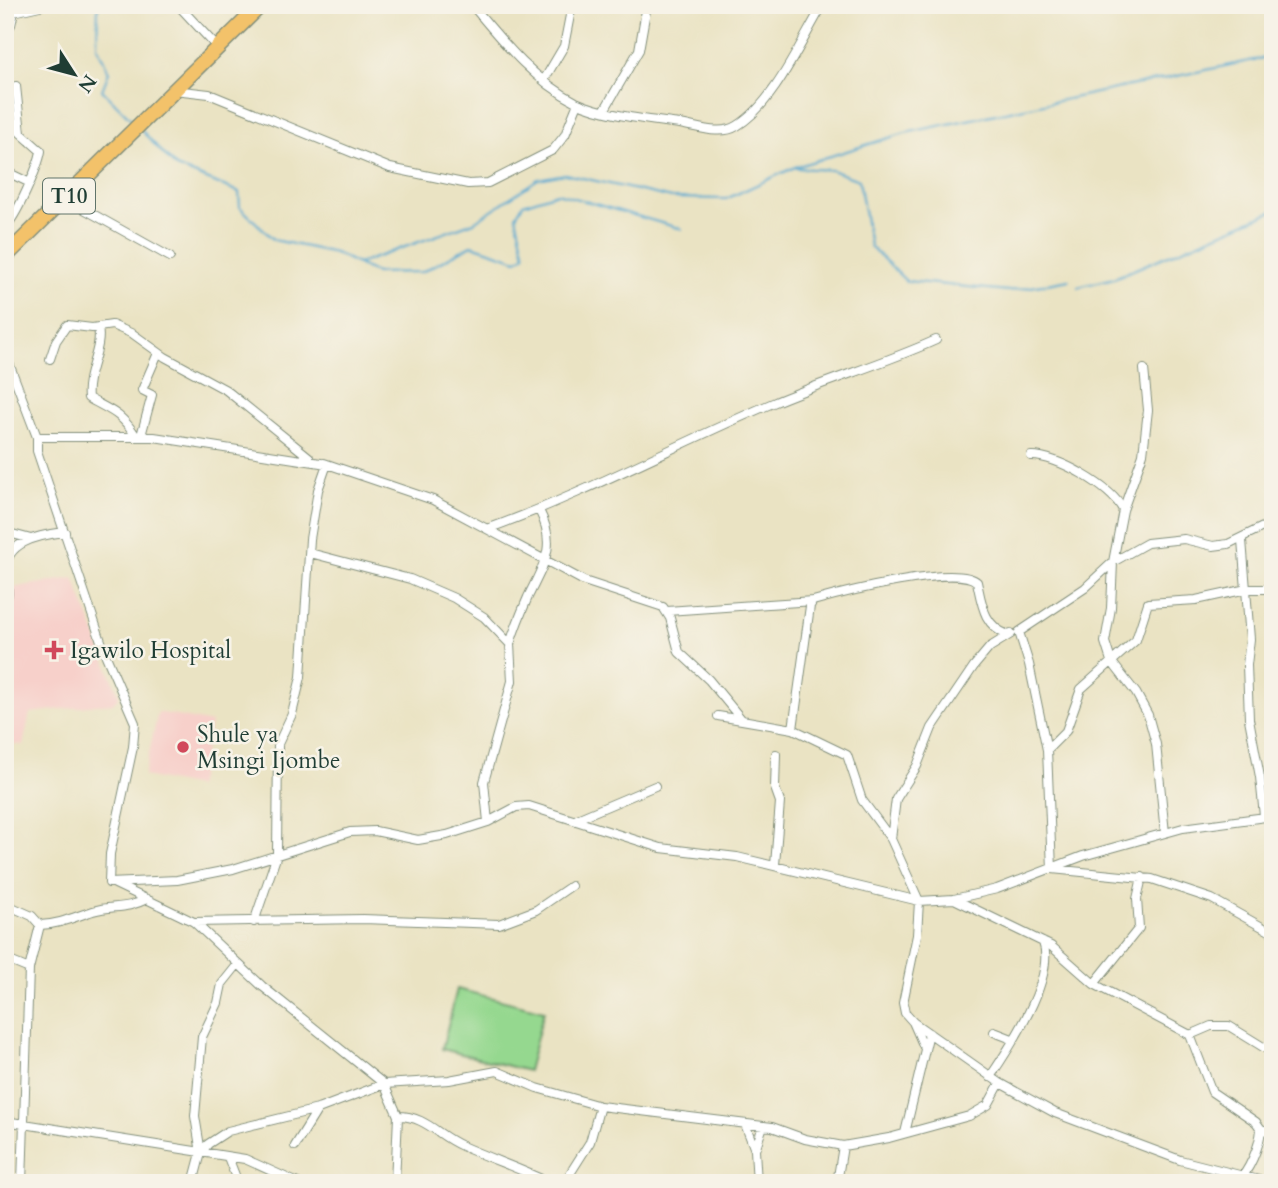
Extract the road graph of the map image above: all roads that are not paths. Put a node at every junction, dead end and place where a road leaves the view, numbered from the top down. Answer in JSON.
{"nodes":[{"id":1,"x":44,"y":5,"type":"edge"},
{"id":2,"x":178,"y":5,"type":"edge"},
{"id":3,"x":261,"y":5,"type":"edge"},
{"id":4,"x":472,"y":5,"type":"edge"},
{"id":5,"x":572,"y":5,"type":"edge"},
{"id":6,"x":648,"y":5,"type":"edge"},
{"id":7,"x":823,"y":5,"type":"edge"},
{"id":8,"x":10,"y":13,"type":"edge"},
{"id":9,"x":5,"y":28,"type":"edge"},
{"id":10,"x":217,"y":47,"type":"junction"},
{"id":11,"x":5,"y":57,"type":"edge"},
{"id":12,"x":5,"y":69,"type":"edge"},
{"id":13,"x":544,"y":80,"type":"junction"},
{"id":14,"x":16,"y":86,"type":"dead end"},
{"id":15,"x":174,"y":90,"type":"junction"},
{"id":16,"x":578,"y":103,"type":"junction"},
{"id":17,"x":605,"y":109,"type":"junction"},
{"id":18,"x":5,"y":119,"type":"edge"},
{"id":19,"x":21,"y":132,"type":"junction"},
{"id":20,"x":5,"y":171,"type":"edge"},
{"id":21,"x":28,"y":182,"type":"junction"},
{"id":22,"x":66,"y":199,"type":"junction"},
{"id":23,"x":5,"y":227,"type":"edge"},
{"id":24,"x":6,"y":256,"type":"edge"},
{"id":25,"x":170,"y":257,"type":"dead end"},
{"id":26,"x":98,"y":328,"type":"junction"},
{"id":27,"x":936,"y":341,"type":"dead end"},
{"id":28,"x":5,"y":353,"type":"edge"},
{"id":29,"x":158,"y":353,"type":"junction"},
{"id":30,"x":50,"y":359,"type":"dead end"},
{"id":31,"x":1144,"y":369,"type":"dead end"},
{"id":32,"x":140,"y":436,"type":"junction"},
{"id":33,"x":37,"y":437,"type":"junction"},
{"id":34,"x":1031,"y":456,"type":"dead end"},
{"id":35,"x":327,"y":464,"type":"junction"},
{"id":36,"x":539,"y":510,"type":"junction"},
{"id":37,"x":1123,"y":510,"type":"junction"},
{"id":38,"x":1273,"y":522,"type":"edge"},
{"id":39,"x":486,"y":529,"type":"junction"},
{"id":40,"x":5,"y":532,"type":"edge"},
{"id":41,"x":65,"y":532,"type":"junction"},
{"id":42,"x":31,"y":539,"type":"junction"},
{"id":43,"x":1242,"y":540,"type":"junction"},
{"id":44,"x":310,"y":553,"type":"junction"},
{"id":45,"x":1113,"y":562,"type":"junction"},
{"id":46,"x":547,"y":563,"type":"junction"},
{"id":47,"x":1247,"y":589,"type":"junction"},
{"id":48,"x":1273,"y":589,"type":"edge"},
{"id":49,"x":814,"y":601,"type":"junction"},
{"id":50,"x":5,"y":603,"type":"edge"},
{"id":51,"x":667,"y":611,"type":"junction"},
{"id":52,"x":1019,"y":632,"type":"junction"},
{"id":53,"x":1008,"y":635,"type":"junction"},
{"id":54,"x":510,"y":644,"type":"junction"},
{"id":55,"x":1111,"y":661,"type":"junction"},
{"id":56,"x":718,"y":716,"type":"dead end"},
{"id":57,"x":742,"y":720,"type":"junction"},
{"id":58,"x":793,"y":729,"type":"junction"},
{"id":59,"x":1048,"y":750,"type":"junction"},
{"id":60,"x":776,"y":754,"type":"dead end"},
{"id":61,"x":655,"y":786,"type":"dead end"},
{"id":62,"x":1268,"y":816,"type":"edge"},
{"id":63,"x":577,"y":819,"type":"junction"},
{"id":64,"x":488,"y":822,"type":"junction"},
{"id":65,"x":1165,"y":833,"type":"junction"},
{"id":66,"x":891,"y":839,"type":"junction"},
{"id":67,"x":277,"y":855,"type":"junction"},
{"id":68,"x":775,"y":865,"type":"junction"},
{"id":69,"x":1052,"y":869,"type":"junction"},
{"id":70,"x":1142,"y":877,"type":"junction"},
{"id":71,"x":115,"y":884,"type":"junction"},
{"id":72,"x":570,"y":886,"type":"dead end"},
{"id":73,"x":147,"y":899,"type":"junction"},
{"id":74,"x":954,"y":899,"type":"junction"},
{"id":75,"x":919,"y":901,"type":"junction"},
{"id":76,"x":5,"y":905,"type":"edge"},
{"id":77,"x":194,"y":922,"type":"junction"},
{"id":78,"x":254,"y":922,"type":"junction"},
{"id":79,"x":40,"y":925,"type":"junction"},
{"id":80,"x":1273,"y":933,"type":"edge"},
{"id":81,"x":1043,"y":942,"type":"junction"},
{"id":82,"x":5,"y":960,"type":"edge"},
{"id":83,"x":238,"y":964,"type":"junction"},
{"id":84,"x":29,"y":969,"type":"junction"},
{"id":85,"x":1094,"y":984,"type":"junction"},
{"id":86,"x":913,"y":1022,"type":"junction"},
{"id":87,"x":994,"y":1031,"type":"dead end"},
{"id":88,"x":929,"y":1033,"type":"junction"},
{"id":89,"x":1190,"y":1035,"type":"junction"},
{"id":90,"x":1012,"y":1038,"type":"junction"},
{"id":91,"x":924,"y":1047,"type":"junction"},
{"id":92,"x":1273,"y":1053,"type":"edge"},
{"id":93,"x":990,"y":1077,"type":"junction"},
{"id":94,"x":1000,"y":1083,"type":"junction"},
{"id":95,"x":384,"y":1084,"type":"junction"},
{"id":96,"x":600,"y":1106,"type":"junction"},
{"id":97,"x":318,"y":1109,"type":"junction"},
{"id":98,"x":398,"y":1116,"type":"junction"},
{"id":99,"x":5,"y":1121,"type":"edge"},
{"id":100,"x":745,"y":1124,"type":"junction"},
{"id":101,"x":24,"y":1126,"type":"junction"},
{"id":102,"x":763,"y":1126,"type":"junction"},
{"id":103,"x":1261,"y":1129,"type":"junction"},
{"id":104,"x":905,"y":1133,"type":"junction"},
{"id":105,"x":1273,"y":1133,"type":"edge"},
{"id":106,"x":295,"y":1146,"type":"dead end"},
{"id":107,"x":843,"y":1146,"type":"junction"},
{"id":108,"x":755,"y":1150,"type":"junction"},
{"id":109,"x":201,"y":1153,"type":"junction"},
{"id":110,"x":228,"y":1157,"type":"junction"},
{"id":111,"x":1240,"y":1179,"type":"edge"},
{"id":112,"x":22,"y":1183,"type":"edge"},
{"id":113,"x":193,"y":1183,"type":"edge"},
{"id":114,"x":238,"y":1183,"type":"edge"},
{"id":115,"x":298,"y":1183,"type":"edge"},
{"id":116,"x":395,"y":1183,"type":"edge"},
{"id":117,"x":550,"y":1183,"type":"edge"},
{"id":118,"x":564,"y":1183,"type":"edge"},
{"id":119,"x":757,"y":1183,"type":"edge"},
{"id":120,"x":837,"y":1183,"type":"edge"},
{"id":121,"x":1271,"y":1183,"type":"edge"}],
"edges":[{"from":1,"to":8,"type":"street"},
{"from":2,"to":10,"type":"street"},
{"from":3,"to":10,"type":"highway","number":"T10"},
{"from":4,"to":13,"type":"street"},
{"from":5,"to":13,"type":"street"},
{"from":6,"to":17,"type":"street"},
{"from":7,"to":17,"type":"street"},
{"from":8,"to":9,"type":"street"},
{"from":10,"to":15,"type":"highway","number":"T10"},
{"from":11,"to":12,"type":"street"},
{"from":13,"to":16,"type":"street"},
{"from":14,"to":19,"type":"street"},
{"from":15,"to":16,"type":"street"},
{"from":15,"to":22,"type":"highway","number":"T10"},
{"from":16,"to":17,"type":"street"},
{"from":18,"to":19,"type":"street"},
{"from":19,"to":21,"type":"street"},
{"from":20,"to":21,"type":"street"},
{"from":21,"to":23,"type":"street"},
{"from":22,"to":24,"type":"highway","number":"T10"},
{"from":22,"to":25,"type":"street"},
{"from":26,"to":29,"type":"street"},
{"from":26,"to":30,"type":"street"},
{"from":26,"to":32,"type":"street"},
{"from":27,"to":36,"type":"street"},
{"from":28,"to":33,"type":"street"},
{"from":29,"to":32,"type":"street"},
{"from":29,"to":35,"type":"street"},
{"from":31,"to":37,"type":"street"},
{"from":32,"to":33,"type":"street"},
{"from":32,"to":35,"type":"street"},
{"from":33,"to":41,"type":"street"},
{"from":34,"to":37,"type":"street"},
{"from":35,"to":39,"type":"street"},
{"from":35,"to":44,"type":"street"},
{"from":36,"to":39,"type":"street"},
{"from":36,"to":46,"type":"street"},
{"from":37,"to":45,"type":"street"},
{"from":38,"to":43,"type":"street"},
{"from":39,"to":46,"type":"street"},
{"from":40,"to":42,"type":"street"},
{"from":41,"to":42,"type":"street"},
{"from":41,"to":71,"type":"street"},
{"from":42,"to":50,"type":"street"},
{"from":43,"to":45,"type":"street"},
{"from":43,"to":47,"type":"street"},
{"from":44,"to":54,"type":"street"},
{"from":44,"to":67,"type":"street"},
{"from":45,"to":52,"type":"street"},
{"from":45,"to":55,"type":"street"},
{"from":46,"to":51,"type":"street"},
{"from":46,"to":54,"type":"street"},
{"from":47,"to":48,"type":"street"},
{"from":47,"to":55,"type":"street"},
{"from":47,"to":62,"type":"street"},
{"from":49,"to":51,"type":"street"},
{"from":49,"to":53,"type":"street"},
{"from":49,"to":58,"type":"street"},
{"from":51,"to":57,"type":"street"},
{"from":52,"to":53,"type":"street"},
{"from":52,"to":59,"type":"street"},
{"from":53,"to":66,"type":"street"},
{"from":54,"to":64,"type":"street"},
{"from":55,"to":59,"type":"street"},
{"from":55,"to":65,"type":"street"},
{"from":56,"to":57,"type":"street"},
{"from":57,"to":58,"type":"street"},
{"from":58,"to":66,"type":"street"},
{"from":59,"to":69,"type":"street"},
{"from":60,"to":68,"type":"street"},
{"from":61,"to":63,"type":"street"},
{"from":62,"to":65,"type":"street"},
{"from":63,"to":64,"type":"street"},
{"from":63,"to":68,"type":"street"},
{"from":64,"to":67,"type":"street"},
{"from":65,"to":69,"type":"street"},
{"from":66,"to":75,"type":"street"},
{"from":67,"to":71,"type":"street"},
{"from":67,"to":78,"type":"street"},
{"from":68,"to":75,"type":"street"},
{"from":69,"to":70,"type":"street"},
{"from":69,"to":74,"type":"street"},
{"from":70,"to":80,"type":"street"},
{"from":70,"to":85,"type":"street"},
{"from":71,"to":73,"type":"street"},
{"from":72,"to":78,"type":"street"},
{"from":73,"to":77,"type":"street"},
{"from":73,"to":79,"type":"street"},
{"from":74,"to":75,"type":"street"},
{"from":74,"to":81,"type":"street"},
{"from":75,"to":86,"type":"street"},
{"from":76,"to":79,"type":"street"},
{"from":77,"to":78,"type":"street"},
{"from":77,"to":83,"type":"street"},
{"from":79,"to":84,"type":"street"},
{"from":81,"to":85,"type":"street"},
{"from":81,"to":90,"type":"street"},
{"from":82,"to":84,"type":"street"},
{"from":83,"to":95,"type":"street"},
{"from":83,"to":109,"type":"street"},
{"from":84,"to":101,"type":"street"},
{"from":85,"to":89,"type":"street"},
{"from":86,"to":88,"type":"street"},
{"from":86,"to":91,"type":"street"},
{"from":87,"to":90,"type":"street"},
{"from":88,"to":91,"type":"street"},
{"from":88,"to":93,"type":"street"},
{"from":89,"to":92,"type":"street"},
{"from":89,"to":103,"type":"street"},
{"from":90,"to":93,"type":"street"},
{"from":91,"to":104,"type":"street"},
{"from":93,"to":94,"type":"street"},
{"from":94,"to":104,"type":"street"},
{"from":94,"to":111,"type":"street"},
{"from":95,"to":96,"type":"street"},
{"from":95,"to":97,"type":"street"},
{"from":95,"to":98,"type":"street"},
{"from":96,"to":100,"type":"street"},
{"from":96,"to":118,"type":"street"},
{"from":97,"to":106,"type":"street"},
{"from":97,"to":109,"type":"street"},
{"from":98,"to":116,"type":"street"},
{"from":98,"to":117,"type":"street"},
{"from":99,"to":101,"type":"street"},
{"from":100,"to":102,"type":"street"},
{"from":100,"to":108,"type":"street"},
{"from":101,"to":109,"type":"street"},
{"from":101,"to":112,"type":"street"},
{"from":102,"to":107,"type":"street"},
{"from":102,"to":108,"type":"street"},
{"from":103,"to":105,"type":"street"},
{"from":103,"to":111,"type":"street"},
{"from":104,"to":107,"type":"street"},
{"from":107,"to":120,"type":"street"},
{"from":108,"to":119,"type":"street"},
{"from":109,"to":110,"type":"street"},
{"from":109,"to":113,"type":"street"},
{"from":110,"to":114,"type":"street"},
{"from":110,"to":115,"type":"street"},
{"from":111,"to":121,"type":"street"}]}
